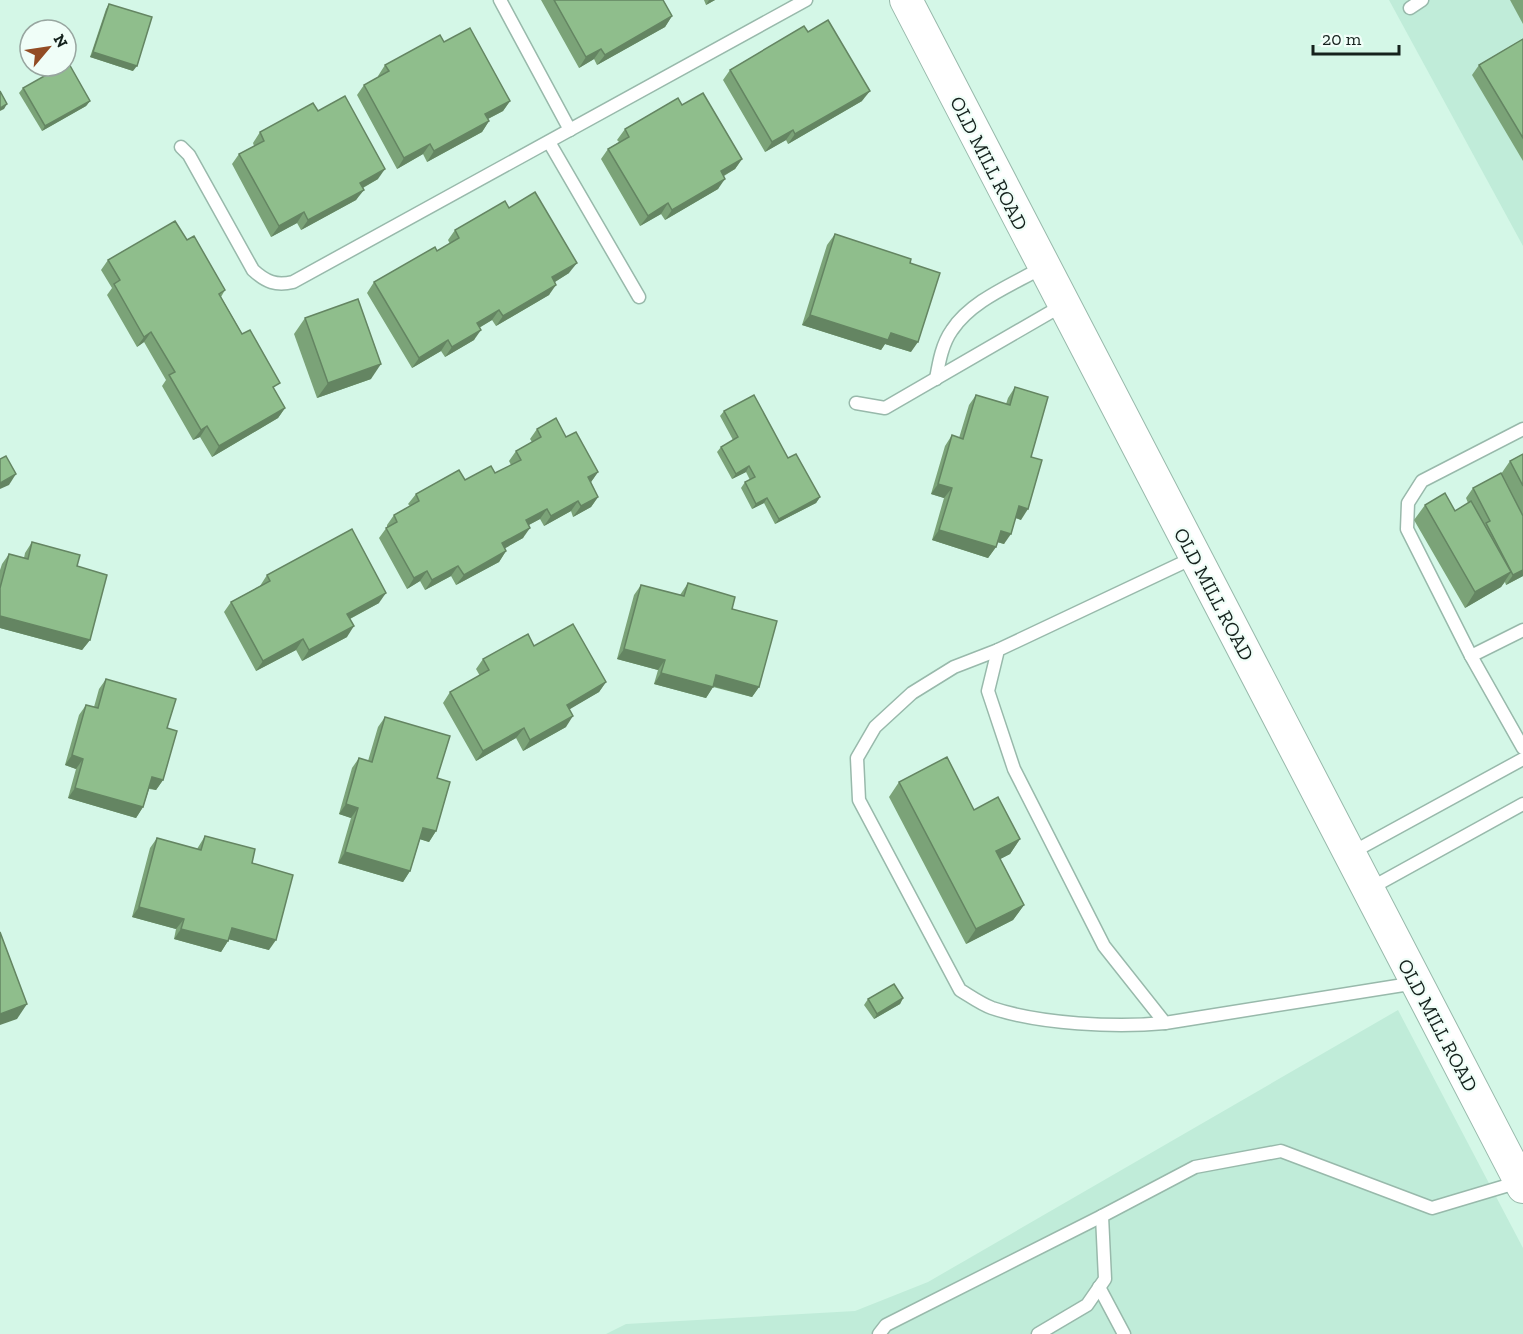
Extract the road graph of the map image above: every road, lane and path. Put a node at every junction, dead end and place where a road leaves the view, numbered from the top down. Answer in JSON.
{"nodes":[{"id":1,"x":500,"y":0,"type":"edge"},
{"id":2,"x":806,"y":0,"type":"edge"},
{"id":3,"x":906,"y":0,"type":"edge"},
{"id":4,"x":1422,"y":0,"type":"edge"},
{"id":5,"x":1410,"y":8,"type":"dead end"},
{"id":6,"x":570,"y":130,"type":"junction"},
{"id":7,"x":549,"y":142,"type":"junction"},
{"id":8,"x":182,"y":147,"type":"dead end"},
{"id":9,"x":1043,"y":267,"type":"junction"},
{"id":10,"x":639,"y":297,"type":"dead end"},
{"id":11,"x":1063,"y":305,"type":"junction"},
{"id":12,"x":936,"y":379,"type":"junction"},
{"id":13,"x":856,"y":403,"type":"dead end"},
{"id":14,"x":1523,"y":429,"type":"edge"},
{"id":15,"x":1194,"y":557,"type":"junction"},
{"id":16,"x":1523,"y":630,"type":"edge"},
{"id":17,"x":998,"y":650,"type":"junction"},
{"id":18,"x":1471,"y":656,"type":"junction"},
{"id":19,"x":1523,"y":748,"type":"edge"},
{"id":20,"x":1523,"y":759,"type":"edge"},
{"id":21,"x":1523,"y":804,"type":"edge"},
{"id":22,"x":1349,"y":854,"type":"junction"},
{"id":23,"x":1368,"y":890,"type":"junction"},
{"id":24,"x":1417,"y":983,"type":"junction"},
{"id":25,"x":1165,"y":1023,"type":"junction"},
{"id":26,"x":1522,"y":1184,"type":"edge"},
{"id":27,"x":1102,"y":1216,"type":"junction"},
{"id":28,"x":1099,"y":1287,"type":"junction"},
{"id":29,"x":879,"y":1334,"type":"edge"},
{"id":30,"x":1038,"y":1334,"type":"edge"},
{"id":31,"x":1124,"y":1334,"type":"edge"}],
"edges":[{"from":1,"to":6,"type":"lane"},
{"from":2,"to":6,"type":"lane"},
{"from":3,"to":9,"type":"street","name":"OLD MILL ROAD"},
{"from":4,"to":5,"type":"lane"},
{"from":6,"to":7,"type":"lane"},
{"from":7,"to":8,"type":"lane"},
{"from":7,"to":10,"type":"lane"},
{"from":9,"to":11,"type":"street","name":"OLD MILL ROAD"},
{"from":9,"to":12,"type":"lane"},
{"from":11,"to":12,"type":"lane"},
{"from":11,"to":15,"type":"street","name":"OLD MILL ROAD"},
{"from":12,"to":13,"type":"lane"},
{"from":14,"to":18,"type":"lane"},
{"from":15,"to":17,"type":"lane"},
{"from":15,"to":22,"type":"street","name":"OLD MILL ROAD"},
{"from":16,"to":18,"type":"lane"},
{"from":17,"to":25,"type":"lane"},
{"from":17,"to":25,"type":"lane"},
{"from":18,"to":19,"type":"lane"},
{"from":20,"to":22,"type":"lane"},
{"from":21,"to":23,"type":"lane"},
{"from":22,"to":23,"type":"street","name":"OLD MILL ROAD"},
{"from":23,"to":24,"type":"street","name":"OLD MILL ROAD"},
{"from":24,"to":25,"type":"lane"},
{"from":24,"to":26,"type":"street","name":"OLD MILL ROAD"},
{"from":26,"to":27,"type":"lane"},
{"from":27,"to":28,"type":"lane"},
{"from":27,"to":29,"type":"lane"},
{"from":28,"to":30,"type":"lane"},
{"from":28,"to":31,"type":"lane"}]}
